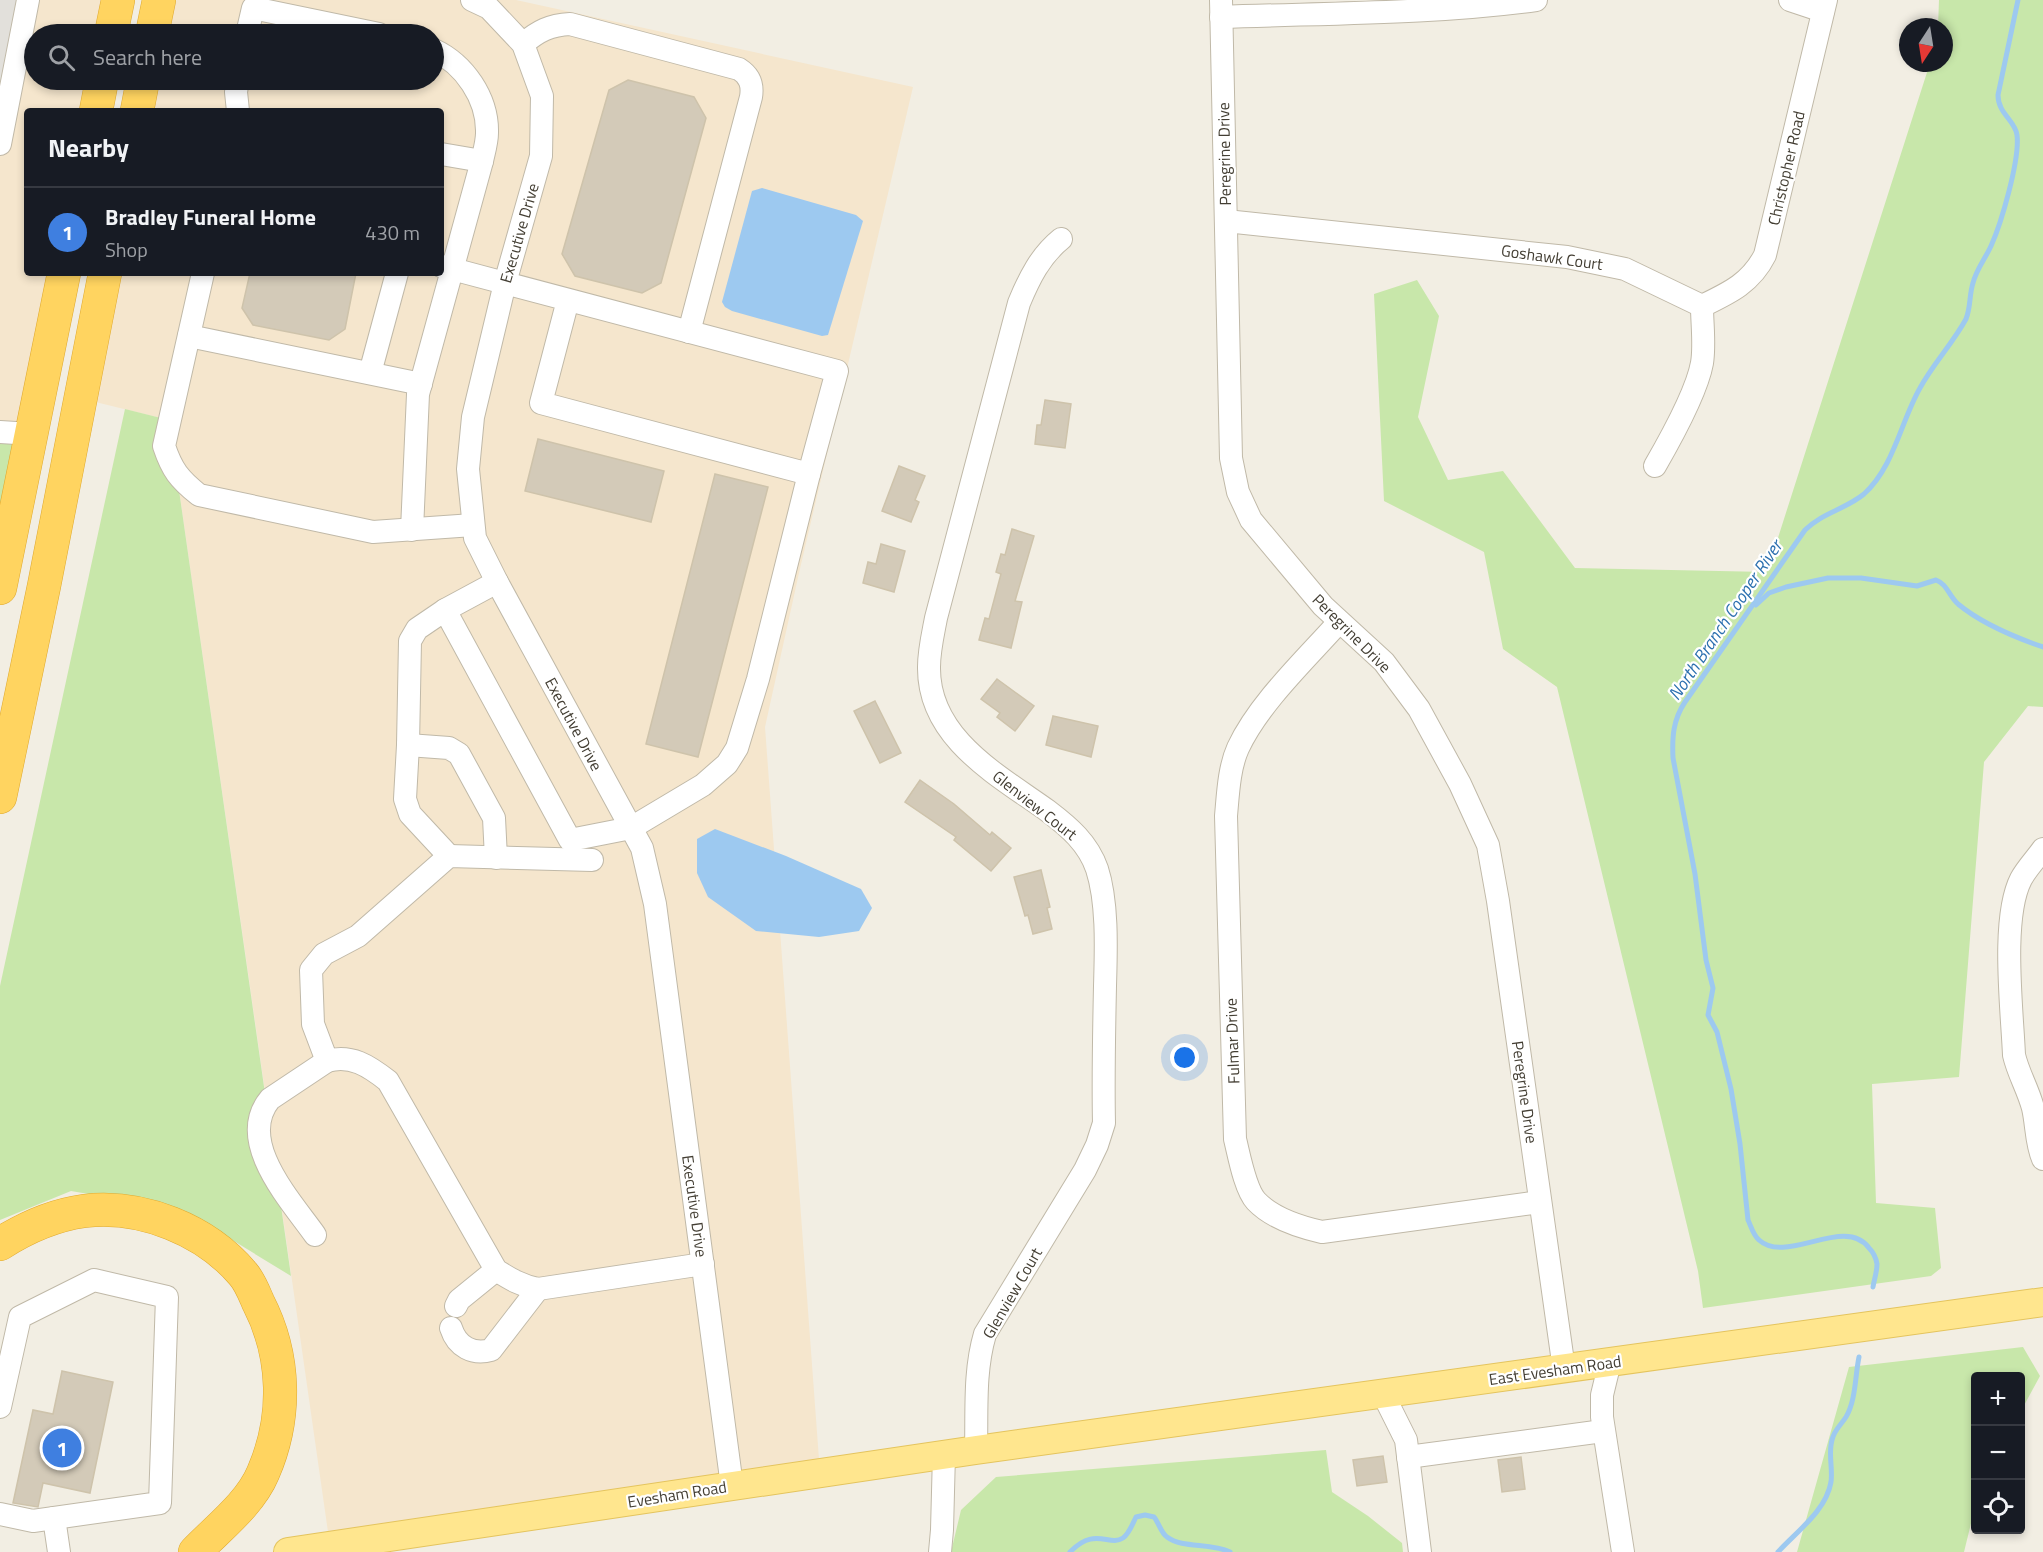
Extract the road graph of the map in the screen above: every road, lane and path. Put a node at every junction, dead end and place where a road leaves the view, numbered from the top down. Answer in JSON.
{"nodes":[{"id":1,"x":28,"y":0,"type":"edge"},
{"id":2,"x":118,"y":0,"type":"edge"},
{"id":3,"x":472,"y":0,"type":"edge"},
{"id":4,"x":1536,"y":0,"type":"edge"},
{"id":5,"x":1790,"y":0,"type":"edge"},
{"id":6,"x":1439,"y":5,"type":"edge"},
{"id":7,"x":1824,"y":5,"type":"edge"},
{"id":8,"x":1221,"y":8,"type":"edge"},
{"id":9,"x":113,"y":24,"type":"edge"},
{"id":10,"x":250,"y":24,"type":"edge"},
{"id":11,"x":331,"y":24,"type":"edge"},
{"id":12,"x":523,"y":44,"type":"junction"},
{"id":13,"x":444,"y":54,"type":"edge"},
{"id":14,"x":100,"y":90,"type":"edge"},
{"id":15,"x":141,"y":90,"type":"edge"},
{"id":16,"x":236,"y":90,"type":"edge"},
{"id":17,"x":97,"y":108,"type":"edge"},
{"id":18,"x":138,"y":108,"type":"edge"},
{"id":19,"x":238,"y":108,"type":"edge"},
{"id":20,"x":0,"y":144,"type":"edge"},
{"id":21,"x":444,"y":155,"type":"edge"},
{"id":22,"x":482,"y":161,"type":"junction"},
{"id":23,"x":1226,"y":221,"type":"junction"},
{"id":24,"x":1061,"y":239,"type":"dead end"},
{"id":25,"x":447,"y":268,"type":"edge"},
{"id":26,"x":63,"y":276,"type":"edge"},
{"id":27,"x":104,"y":276,"type":"edge"},
{"id":28,"x":202,"y":276,"type":"edge"},
{"id":29,"x":396,"y":276,"type":"edge"},
{"id":30,"x":505,"y":283,"type":"junction"},
{"id":31,"x":568,"y":300,"type":"junction"},
{"id":32,"x":1702,"y":306,"type":"junction"},
{"id":33,"x":689,"y":332,"type":"junction"},
{"id":34,"x":189,"y":336,"type":"junction"},
{"id":35,"x":370,"y":373,"type":"junction"},
{"id":36,"x":421,"y":384,"type":"junction"},
{"id":37,"x":16,"y":433,"type":"edge"},
{"id":38,"x":1655,"y":466,"type":"dead end"},
{"id":39,"x":809,"y":474,"type":"junction"},
{"id":40,"x":58,"y":508,"type":"junction"},
{"id":41,"x":473,"y":525,"type":"junction"},
{"id":42,"x":412,"y":530,"type":"junction"},
{"id":43,"x":497,"y":582,"type":"junction"},
{"id":44,"x":0,"y":588,"type":"edge"},
{"id":45,"x":445,"y":610,"type":"junction"},
{"id":46,"x":1340,"y":622,"type":"junction"},
{"id":47,"x":408,"y":745,"type":"junction"},
{"id":48,"x":0,"y":797,"type":"edge"},
{"id":49,"x":631,"y":828,"type":"junction"},
{"id":50,"x":2043,"y":849,"type":"edge"},
{"id":51,"x":449,"y":856,"type":"junction"},
{"id":52,"x":496,"y":858,"type":"junction"},
{"id":53,"x":592,"y":860,"type":"dead end"},
{"id":54,"x":327,"y":1061,"type":"junction"},
{"id":55,"x":2043,"y":1159,"type":"edge"},
{"id":56,"x":1540,"y":1202,"type":"junction"},
{"id":57,"x":315,"y":1235,"type":"dead end"},
{"id":58,"x":0,"y":1244,"type":"edge"},
{"id":59,"x":703,"y":1264,"type":"junction"},
{"id":60,"x":496,"y":1270,"type":"junction"},
{"id":61,"x":538,"y":1289,"type":"junction"},
{"id":62,"x":2043,"y":1302,"type":"edge"},
{"id":63,"x":456,"y":1306,"type":"dead end"},
{"id":64,"x":451,"y":1328,"type":"dead end"},
{"id":65,"x":1610,"y":1362,"type":"junction"},
{"id":66,"x":1564,"y":1369,"type":"junction"},
{"id":67,"x":1383,"y":1394,"type":"junction"},
{"id":68,"x":0,"y":1407,"type":"edge"},
{"id":69,"x":1603,"y":1431,"type":"junction"},
{"id":70,"x":1067,"y":1438,"type":"joint"},
{"id":71,"x":976,"y":1450,"type":"junction"},
{"id":72,"x":944,"y":1454,"type":"junction"},
{"id":73,"x":1408,"y":1458,"type":"junction"},
{"id":74,"x":732,"y":1486,"type":"junction"},
{"id":75,"x":0,"y":1514,"type":"edge"},
{"id":76,"x":54,"y":1518,"type":"junction"},
{"id":77,"x":59,"y":1552,"type":"edge"},
{"id":78,"x":195,"y":1552,"type":"edge"},
{"id":79,"x":288,"y":1552,"type":"edge"},
{"id":80,"x":940,"y":1552,"type":"edge"},
{"id":81,"x":1420,"y":1552,"type":"edge"},
{"id":82,"x":1623,"y":1552,"type":"edge"}],
"edges":[{"from":1,"to":20,"type":"street"},
{"from":2,"to":9,"type":"highway"},
{"from":3,"to":12,"type":"street","name":"Executive Drive"},
{"from":4,"to":6,"type":"street"},
{"from":5,"to":7,"type":"street"},
{"from":6,"to":8,"type":"street"},
{"from":7,"to":32,"type":"street","name":"Christopher Road"},
{"from":8,"to":23,"type":"street","name":"Peregrine Drive"},
{"from":10,"to":11,"type":"street"},
{"from":12,"to":30,"type":"street","name":"Executive Drive"},
{"from":12,"to":33,"type":"street"},
{"from":13,"to":22,"type":"street"},
{"from":14,"to":17,"type":"highway"},
{"from":15,"to":18,"type":"highway"},
{"from":16,"to":19,"type":"street"},
{"from":21,"to":22,"type":"street"},
{"from":22,"to":25,"type":"street"},
{"from":23,"to":32,"type":"street","name":"Goshawk Court"},
{"from":23,"to":46,"type":"street","name":"Peregrine Drive"},
{"from":24,"to":71,"type":"street","name":"Glenview Court"},
{"from":25,"to":30,"type":"street"},
{"from":25,"to":36,"type":"street"},
{"from":26,"to":37,"type":"highway"},
{"from":27,"to":40,"type":"highway"},
{"from":28,"to":34,"type":"street"},
{"from":29,"to":35,"type":"street"},
{"from":30,"to":31,"type":"street"},
{"from":30,"to":41,"type":"street","name":"Executive Drive"},
{"from":31,"to":33,"type":"street"},
{"from":31,"to":39,"type":"street"},
{"from":32,"to":38,"type":"street"},
{"from":33,"to":39,"type":"street"},
{"from":34,"to":35,"type":"street"},
{"from":34,"to":42,"type":"street"},
{"from":35,"to":36,"type":"street"},
{"from":36,"to":42,"type":"street"},
{"from":37,"to":40,"type":"highway"},
{"from":37,"to":44,"type":"highway"},
{"from":39,"to":49,"type":"street"},
{"from":40,"to":48,"type":"highway"},
{"from":41,"to":42,"type":"street"},
{"from":41,"to":43,"type":"street","name":"Executive Drive"},
{"from":43,"to":45,"type":"street"},
{"from":43,"to":49,"type":"street","name":"Executive Drive"},
{"from":45,"to":47,"type":"street"},
{"from":45,"to":49,"type":"street"},
{"from":46,"to":56,"type":"street","name":"Peregrine Drive"},
{"from":46,"to":56,"type":"street","name":"Fulmar Drive"},
{"from":47,"to":51,"type":"street"},
{"from":47,"to":52,"type":"street"},
{"from":49,"to":59,"type":"street","name":"Executive Drive"},
{"from":50,"to":55,"type":"street"},
{"from":51,"to":52,"type":"street"},
{"from":51,"to":54,"type":"street"},
{"from":52,"to":53,"type":"street"},
{"from":54,"to":57,"type":"street"},
{"from":54,"to":60,"type":"street"},
{"from":56,"to":66,"type":"street","name":"Peregrine Drive"},
{"from":58,"to":78,"type":"highway"},
{"from":59,"to":61,"type":"street"},
{"from":59,"to":74,"type":"street","name":"Executive Drive"},
{"from":60,"to":61,"type":"street"},
{"from":60,"to":63,"type":"street"},
{"from":61,"to":64,"type":"street"},
{"from":62,"to":65,"type":"main road","name":"East Evesham Road"},
{"from":65,"to":66,"type":"main road","name":"East Evesham Road"},
{"from":65,"to":69,"type":"street"},
{"from":66,"to":67,"type":"main road","name":"East Evesham Road"},
{"from":67,"to":70,"type":"main road","name":"East Evesham Road"},
{"from":67,"to":73,"type":"street"},
{"from":68,"to":76,"type":"street"},
{"from":69,"to":73,"type":"street"},
{"from":69,"to":82,"type":"street"},
{"from":70,"to":71,"type":"main road","name":"Evesham Road"},
{"from":71,"to":72,"type":"main road","name":"Evesham Road"},
{"from":72,"to":74,"type":"main road","name":"Evesham Road"},
{"from":72,"to":80,"type":"street"},
{"from":73,"to":81,"type":"street"},
{"from":74,"to":79,"type":"main road","name":"Evesham Road"},
{"from":75,"to":76,"type":"street"},
{"from":76,"to":77,"type":"street"}]}
